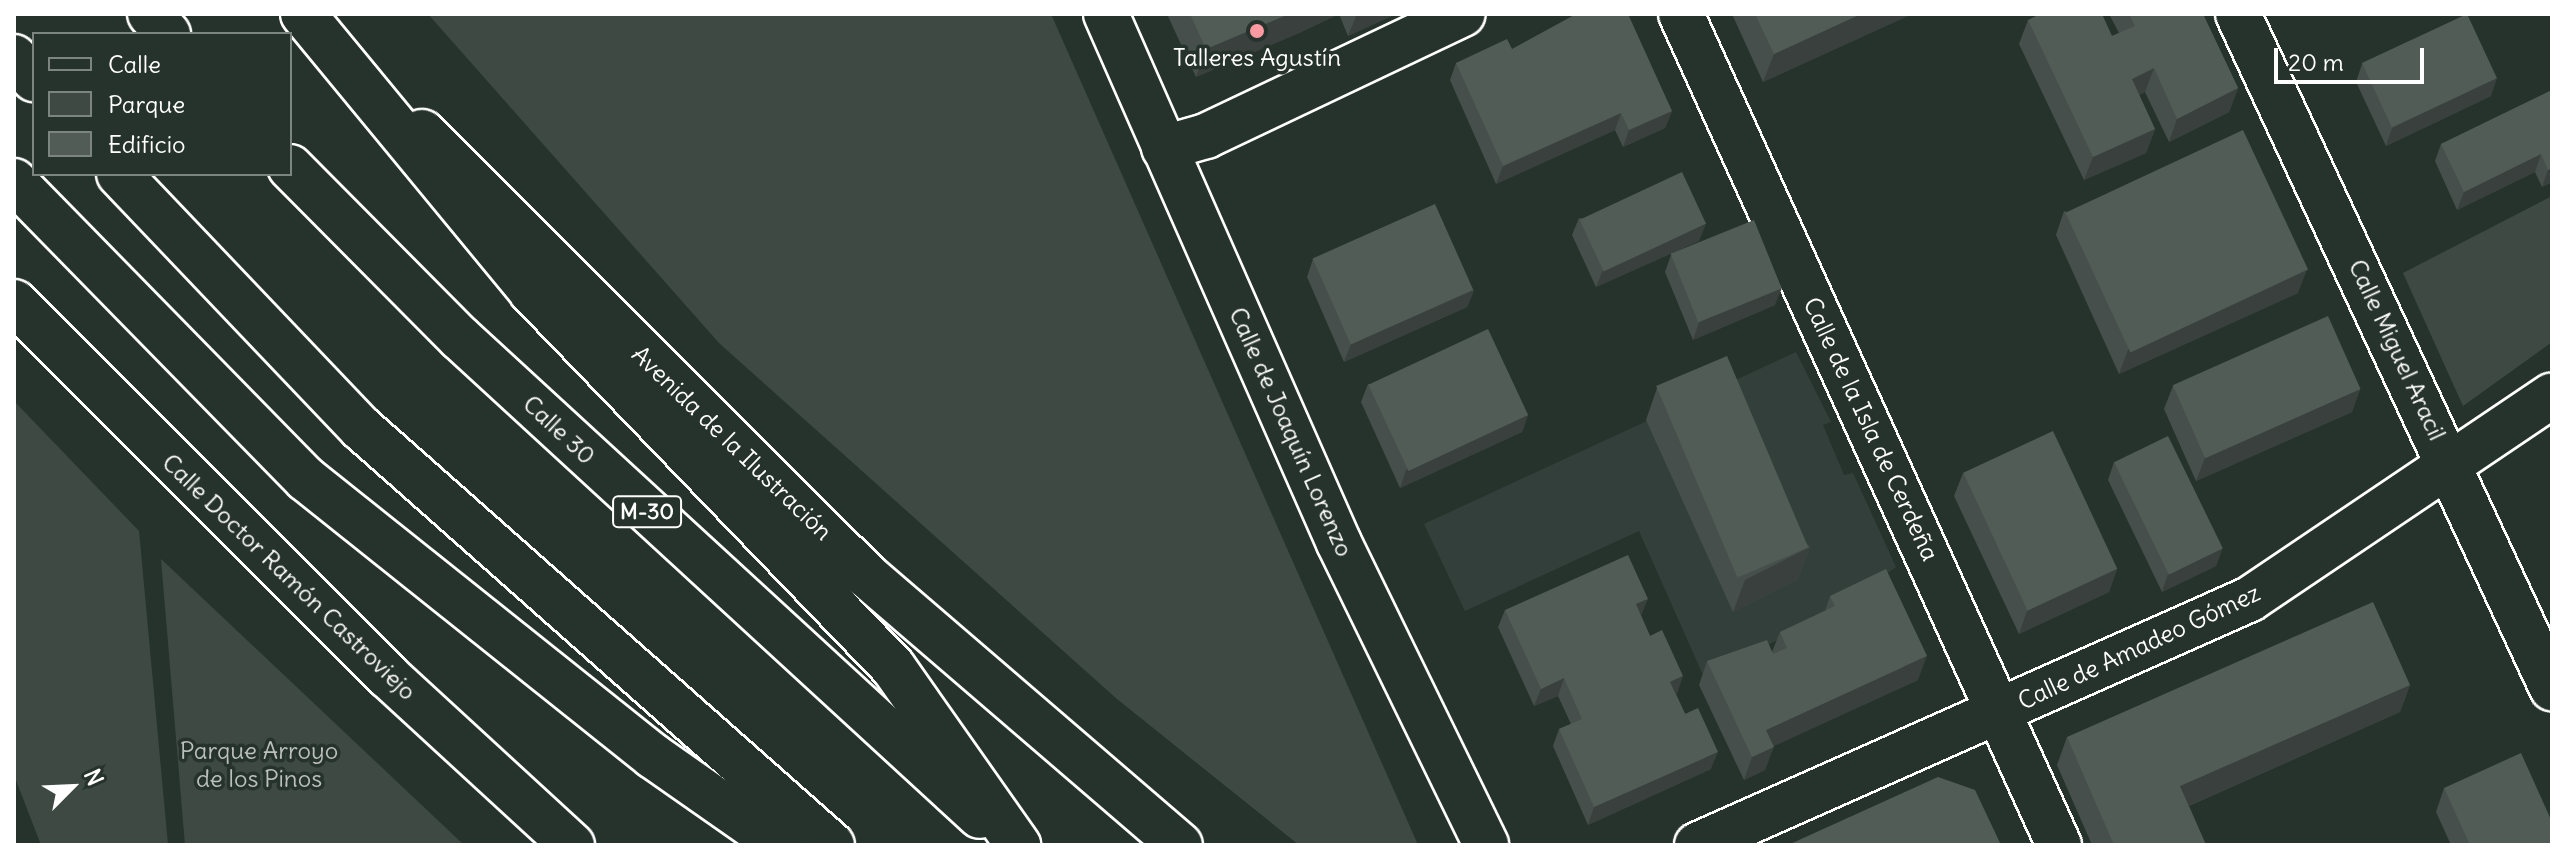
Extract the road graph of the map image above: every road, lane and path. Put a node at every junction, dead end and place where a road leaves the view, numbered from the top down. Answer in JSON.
{"nodes":[{"id":1,"x":150,"y":14,"type":"edge"},
{"id":2,"x":305,"y":14,"type":"edge"},
{"id":3,"x":1106,"y":14,"type":"edge"},
{"id":4,"x":1463,"y":14,"type":"edge"},
{"id":5,"x":1681,"y":14,"type":"edge"},
{"id":6,"x":2238,"y":14,"type":"edge"},
{"id":7,"x":166,"y":32,"type":"edge"},
{"id":8,"x":14,"y":57,"type":"edge"},
{"id":9,"x":32,"y":77,"type":"edge"},
{"id":10,"x":1164,"y":148,"type":"junction"},
{"id":11,"x":292,"y":169,"type":"edge"},
{"id":12,"x":121,"y":176,"type":"edge"},
{"id":13,"x":14,"y":181,"type":"edge"},
{"id":14,"x":14,"y":302,"type":"edge"},
{"id":15,"x":2552,"y":395,"type":"edge"},
{"id":16,"x":2452,"y":467,"type":"junction"},
{"id":17,"x":2552,"y":688,"type":"edge"},
{"id":18,"x":1998,"y":711,"type":"junction"},
{"id":19,"x":572,"y":845,"type":"edge"},
{"id":20,"x":780,"y":845,"type":"edge"},
{"id":21,"x":832,"y":845,"type":"edge"},
{"id":22,"x":1017,"y":845,"type":"edge"},
{"id":23,"x":1180,"y":845,"type":"edge"},
{"id":24,"x":1486,"y":845,"type":"edge"},
{"id":25,"x":1697,"y":845,"type":"edge"},
{"id":26,"x":2059,"y":845,"type":"edge"}],
"edges":[{"from":1,"to":7,"type":"main road"},
{"from":2,"to":22,"type":"main road"},
{"from":2,"to":23,"type":"main road","name":"Avenida de la Ilustración"},
{"from":3,"to":10,"type":"main road","name":"Calle de Joaquín Lorenzo"},
{"from":4,"to":10,"type":"main road"},
{"from":5,"to":18,"type":"main road","name":"Calle de la Isla de Cerdeña"},
{"from":6,"to":16,"type":"main road","name":"Calle Miguel Aracil"},
{"from":8,"to":9,"type":"main road"},
{"from":10,"to":24,"type":"main road","name":"Calle de Joaquín Lorenzo"},
{"from":11,"to":22,"type":"main road","name":"Calle 30","number":"M-30"},
{"from":12,"to":21,"type":"main road"},
{"from":13,"to":20,"type":"main road"},
{"from":14,"to":19,"type":"main road","name":"Calle Doctor Ramón Castroviejo"},
{"from":15,"to":16,"type":"main road","name":"Calle de Amadeo Gómez"},
{"from":16,"to":17,"type":"main road","name":"Calle Miguel Aracil"},
{"from":16,"to":18,"type":"main road","name":"Calle de Amadeo Gómez"},
{"from":18,"to":25,"type":"main road","name":"Calle de Amadeo Gómez"},
{"from":18,"to":26,"type":"main road","name":"Calle de la Isla de Cerdeña"}]}
